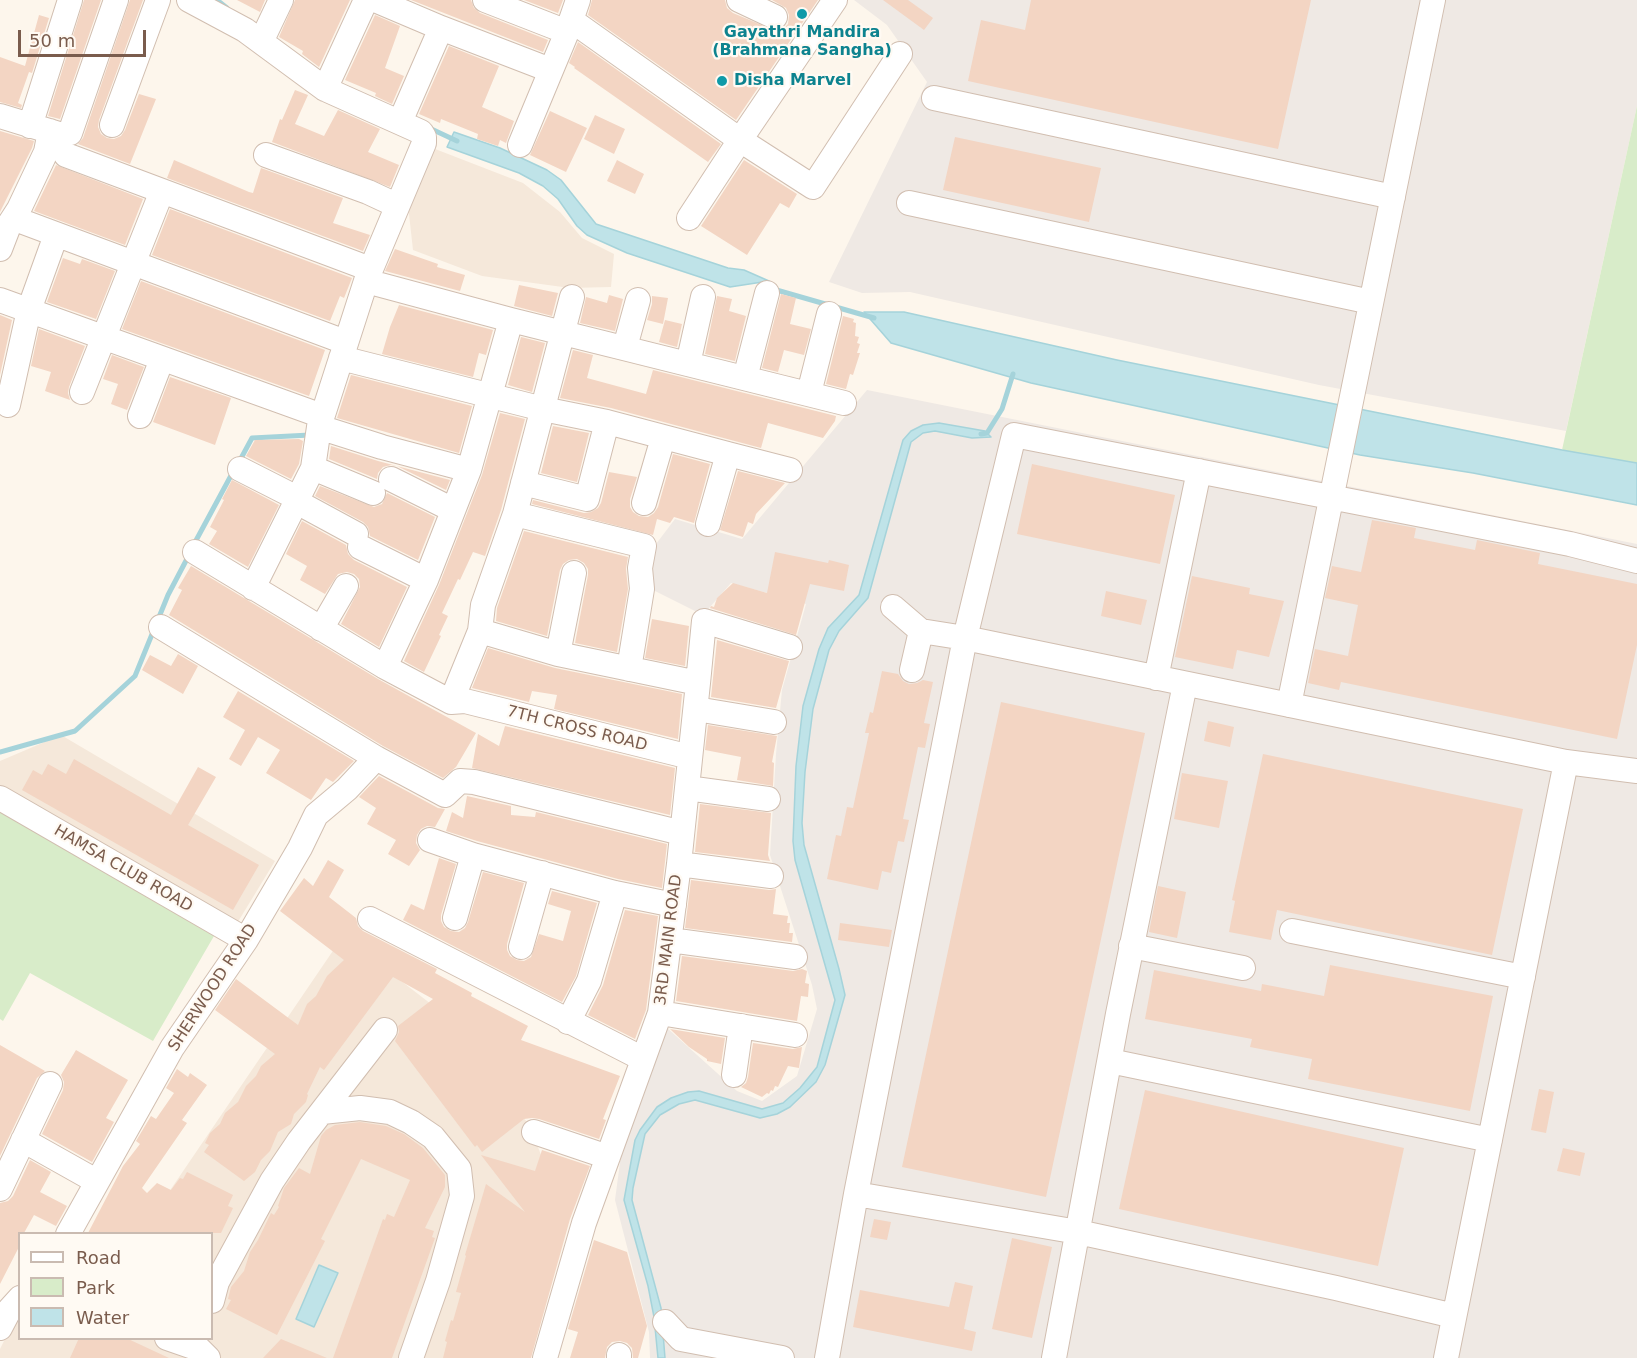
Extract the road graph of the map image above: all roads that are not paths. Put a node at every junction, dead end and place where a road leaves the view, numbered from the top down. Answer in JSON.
{"nodes":[{"id":1,"x":70,"y":0,"type":"edge"},
{"id":2,"x":116,"y":0,"type":"edge"},
{"id":3,"x":158,"y":0,"type":"edge"},
{"id":4,"x":189,"y":0,"type":"edge"},
{"id":5,"x":281,"y":0,"type":"edge"},
{"id":6,"x":366,"y":0,"type":"edge"},
{"id":7,"x":375,"y":0,"type":"edge"},
{"id":8,"x":484,"y":0,"type":"edge"},
{"id":9,"x":739,"y":0,"type":"edge"},
{"id":10,"x":836,"y":0,"type":"edge"},
{"id":11,"x":1433,"y":0,"type":"edge"},
{"id":12,"x":572,"y":17,"type":"edge"},
{"id":13,"x":775,"y":17,"type":"dead end"},
{"id":14,"x":441,"y":28,"type":"junction"},
{"id":15,"x":261,"y":42,"type":"junction"},
{"id":16,"x":900,"y":54,"type":"dead end"},
{"id":17,"x":550,"y":70,"type":"junction"},
{"id":18,"x":325,"y":90,"type":"junction"},
{"id":19,"x":934,"y":98,"type":"dead end"},
{"id":20,"x":403,"y":115,"type":"dead end"},
{"id":21,"x":0,"y":116,"type":"edge"},
{"id":22,"x":112,"y":125,"type":"dead end"},
{"id":23,"x":40,"y":129,"type":"junction"},
{"id":24,"x":740,"y":140,"type":"junction"},
{"id":25,"x":520,"y":145,"type":"dead end"},
{"id":26,"x":66,"y":155,"type":"dead end"},
{"id":27,"x":266,"y":155,"type":"dead end"},
{"id":28,"x":162,"y":191,"type":"junction"},
{"id":29,"x":1393,"y":197,"type":"junction"},
{"id":30,"x":909,"y":203,"type":"dead end"},
{"id":31,"x":396,"y":205,"type":"junction"},
{"id":32,"x":689,"y":218,"type":"dead end"},
{"id":33,"x":18,"y":220,"type":"dead end"},
{"id":34,"x":56,"y":235,"type":"junction"},
{"id":35,"x":0,"y":249,"type":"edge"},
{"id":36,"x":134,"y":263,"type":"junction"},
{"id":37,"x":368,"y":275,"type":"junction"},
{"id":38,"x":767,"y":293,"type":"dead end"},
{"id":39,"x":572,"y":297,"type":"dead end"},
{"id":40,"x":703,"y":297,"type":"dead end"},
{"id":41,"x":0,"y":300,"type":"edge"},
{"id":42,"x":638,"y":300,"type":"dead end"},
{"id":43,"x":1371,"y":302,"type":"junction"},
{"id":44,"x":29,"y":310,"type":"junction"},
{"id":45,"x":829,"y":314,"type":"dead end"},
{"id":46,"x":511,"y":320,"type":"junction"},
{"id":47,"x":564,"y":332,"type":"junction"},
{"id":48,"x":103,"y":337,"type":"junction"},
{"id":49,"x":625,"y":347,"type":"junction"},
{"id":50,"x":343,"y":350,"type":"junction"},
{"id":51,"x":162,"y":359,"type":"junction"},
{"id":52,"x":688,"y":364,"type":"junction"},
{"id":53,"x":745,"y":378,"type":"junction"},
{"id":54,"x":82,"y":392,"type":"dead end"},
{"id":55,"x":809,"y":393,"type":"junction"},
{"id":56,"x":490,"y":395,"type":"junction"},
{"id":57,"x":844,"y":403,"type":"dead end"},
{"id":58,"x":8,"y":405,"type":"dead end"},
{"id":59,"x":543,"y":409,"type":"junction"},
{"id":60,"x":140,"y":416,"type":"dead end"},
{"id":61,"x":320,"y":422,"type":"junction"},
{"id":62,"x":607,"y":422,"type":"junction"},
{"id":63,"x":663,"y":438,"type":"junction"},
{"id":64,"x":728,"y":454,"type":"junction"},
{"id":65,"x":313,"y":468,"type":"junction"},
{"id":66,"x":240,"y":469,"type":"dead end"},
{"id":67,"x":469,"y":470,"type":"junction"},
{"id":68,"x":790,"y":470,"type":"dead end"},
{"id":69,"x":1199,"y":471,"type":"junction"},
{"id":70,"x":524,"y":483,"type":"junction"},
{"id":71,"x":1331,"y":497,"type":"junction"},
{"id":72,"x":298,"y":501,"type":"junction"},
{"id":73,"x":644,"y":504,"type":"dead end"},
{"id":74,"x":453,"y":510,"type":"junction"},
{"id":75,"x":515,"y":514,"type":"junction"},
{"id":76,"x":708,"y":524,"type":"dead end"},
{"id":77,"x":195,"y":552,"type":"dead end"},
{"id":78,"x":1637,"y":561,"type":"edge"},
{"id":79,"x":574,"y":573,"type":"dead end"},
{"id":80,"x":426,"y":580,"type":"junction"},
{"id":81,"x":346,"y":586,"type":"dead end"},
{"id":82,"x":254,"y":588,"type":"junction"},
{"id":83,"x":893,"y":607,"type":"dead end"},
{"id":84,"x":161,"y":627,"type":"dead end"},
{"id":85,"x":321,"y":629,"type":"junction"},
{"id":86,"x":480,"y":631,"type":"junction"},
{"id":87,"x":921,"y":631,"type":"junction"},
{"id":88,"x":965,"y":638,"type":"junction"},
{"id":89,"x":790,"y":647,"type":"dead end"},
{"id":90,"x":558,"y":654,"type":"junction"},
{"id":91,"x":385,"y":667,"type":"junction"},
{"id":92,"x":629,"y":669,"type":"junction"},
{"id":93,"x":912,"y":670,"type":"dead end"},
{"id":94,"x":1156,"y":678,"type":"junction"},
{"id":95,"x":698,"y":683,"type":"junction"},
{"id":96,"x":1185,"y":684,"type":"junction"},
{"id":97,"x":458,"y":701,"type":"junction"},
{"id":98,"x":1289,"y":705,"type":"junction"},
{"id":99,"x":696,"y":709,"type":"junction"},
{"id":100,"x":774,"y":722,"type":"dead end"},
{"id":101,"x":690,"y":757,"type":"junction"},
{"id":102,"x":376,"y":758,"type":"junction"},
{"id":103,"x":1566,"y":762,"type":"junction"},
{"id":104,"x":1637,"y":771,"type":"edge"},
{"id":105,"x":687,"y":788,"type":"junction"},
{"id":106,"x":0,"y":798,"type":"edge"},
{"id":107,"x":768,"y":799,"type":"dead end"},
{"id":108,"x":682,"y":833,"type":"junction"},
{"id":109,"x":430,"y":840,"type":"dead end"},
{"id":110,"x":472,"y":855,"type":"junction"},
{"id":111,"x":679,"y":864,"type":"junction"},
{"id":112,"x":542,"y":873,"type":"junction"},
{"id":113,"x":771,"y":876,"type":"dead end"},
{"id":114,"x":615,"y":893,"type":"junction"},
{"id":115,"x":674,"y":905,"type":"junction"},
{"id":116,"x":455,"y":918,"type":"dead end"},
{"id":117,"x":370,"y":919,"type":"dead end"},
{"id":118,"x":1292,"y":931,"type":"dead end"},
{"id":119,"x":246,"y":940,"type":"junction"},
{"id":120,"x":670,"y":940,"type":"junction"},
{"id":121,"x":1131,"y":946,"type":"junction"},
{"id":122,"x":521,"y":947,"type":"dead end"},
{"id":123,"x":795,"y":957,"type":"dead end"},
{"id":124,"x":1243,"y":968,"type":"dead end"},
{"id":125,"x":1523,"y":977,"type":"junction"},
{"id":126,"x":660,"y":1013,"type":"junction"},
{"id":127,"x":568,"y":1022,"type":"junction"},
{"id":128,"x":741,"y":1026,"type":"junction"},
{"id":129,"x":385,"y":1030,"type":"dead end"},
{"id":130,"x":795,"y":1035,"type":"dead end"},
{"id":131,"x":643,"y":1059,"type":"junction"},
{"id":132,"x":1110,"y":1061,"type":"junction"},
{"id":133,"x":734,"y":1075,"type":"dead end"},
{"id":134,"x":50,"y":1084,"type":"dead end"},
{"id":135,"x":322,"y":1112,"type":"junction"},
{"id":136,"x":534,"y":1132,"type":"dead end"},
{"id":137,"x":23,"y":1140,"type":"junction"},
{"id":138,"x":1490,"y":1140,"type":"junction"},
{"id":139,"x":608,"y":1157,"type":"junction"},
{"id":140,"x":96,"y":1181,"type":"junction"},
{"id":141,"x":0,"y":1189,"type":"edge"},
{"id":142,"x":856,"y":1194,"type":"junction"},
{"id":143,"x":69,"y":1232,"type":"edge"},
{"id":144,"x":1078,"y":1232,"type":"junction"},
{"id":145,"x":213,"y":1297,"type":"edge"},
{"id":146,"x":18,"y":1301,"type":"edge"},
{"id":147,"x":1454,"y":1316,"type":"junction"},
{"id":148,"x":665,"y":1322,"type":"dead end"},
{"id":149,"x":0,"y":1328,"type":"edge"},
{"id":150,"x":177,"y":1340,"type":"edge"},
{"id":151,"x":202,"y":1345,"type":"edge"},
{"id":152,"x":411,"y":1358,"type":"edge"},
{"id":153,"x":545,"y":1358,"type":"edge"},
{"id":154,"x":782,"y":1358,"type":"edge"},
{"id":155,"x":828,"y":1358,"type":"edge"},
{"id":156,"x":1054,"y":1358,"type":"edge"},
{"id":157,"x":1446,"y":1358,"type":"edge"}],
"edges":[{"from":1,"to":23,"type":"street"},
{"from":2,"to":23,"type":"street"},
{"from":3,"to":22,"type":"street"},
{"from":4,"to":15,"type":"street"},
{"from":5,"to":15,"type":"street"},
{"from":6,"to":18,"type":"street"},
{"from":7,"to":14,"type":"street"},
{"from":8,"to":12,"type":"street"},
{"from":9,"to":13,"type":"street"},
{"from":10,"to":24,"type":"street"},
{"from":11,"to":29,"type":"street"},
{"from":12,"to":17,"type":"street"},
{"from":12,"to":24,"type":"street"},
{"from":14,"to":17,"type":"street"},
{"from":14,"to":20,"type":"street"},
{"from":15,"to":18,"type":"street"},
{"from":16,"to":24,"type":"street"},
{"from":17,"to":25,"type":"street"},
{"from":18,"to":31,"type":"street"},
{"from":19,"to":29,"type":"street"},
{"from":21,"to":23,"type":"street"},
{"from":23,"to":35,"type":"street"},
{"from":24,"to":32,"type":"street"},
{"from":26,"to":28,"type":"street"},
{"from":27,"to":31,"type":"street"},
{"from":28,"to":36,"type":"street"},
{"from":28,"to":37,"type":"street"},
{"from":29,"to":43,"type":"street"},
{"from":30,"to":43,"type":"street"},
{"from":31,"to":37,"type":"street"},
{"from":33,"to":34,"type":"street"},
{"from":34,"to":36,"type":"street"},
{"from":34,"to":44,"type":"street"},
{"from":36,"to":48,"type":"street"},
{"from":36,"to":50,"type":"street"},
{"from":37,"to":46,"type":"street"},
{"from":37,"to":50,"type":"street"},
{"from":38,"to":53,"type":"street"},
{"from":39,"to":47,"type":"street"},
{"from":40,"to":52,"type":"street"},
{"from":41,"to":44,"type":"street"},
{"from":42,"to":49,"type":"street"},
{"from":43,"to":71,"type":"street"},
{"from":44,"to":48,"type":"street"},
{"from":44,"to":58,"type":"street"},
{"from":45,"to":55,"type":"street"},
{"from":46,"to":47,"type":"street"},
{"from":46,"to":56,"type":"street"},
{"from":47,"to":49,"type":"street"},
{"from":47,"to":59,"type":"street"},
{"from":48,"to":51,"type":"street"},
{"from":48,"to":54,"type":"street"},
{"from":49,"to":52,"type":"street"},
{"from":50,"to":56,"type":"street"},
{"from":50,"to":61,"type":"street"},
{"from":51,"to":60,"type":"street"},
{"from":51,"to":61,"type":"street"},
{"from":52,"to":53,"type":"street"},
{"from":53,"to":55,"type":"street"},
{"from":55,"to":57,"type":"street"},
{"from":56,"to":59,"type":"street"},
{"from":56,"to":67,"type":"street"},
{"from":59,"to":62,"type":"street"},
{"from":59,"to":70,"type":"street"},
{"from":61,"to":65,"type":"street"},
{"from":61,"to":67,"type":"street"},
{"from":62,"to":63,"type":"street"},
{"from":62,"to":70,"type":"street"},
{"from":63,"to":64,"type":"street"},
{"from":63,"to":73,"type":"street"},
{"from":64,"to":68,"type":"street"},
{"from":64,"to":76,"type":"street"},
{"from":65,"to":72,"type":"street"},
{"from":65,"to":74,"type":"street"},
{"from":66,"to":72,"type":"street"},
{"from":67,"to":74,"type":"street"},
{"from":69,"to":71,"type":"street"},
{"from":69,"to":88,"type":"street"},
{"from":69,"to":94,"type":"street"},
{"from":70,"to":75,"type":"street"},
{"from":71,"to":78,"type":"street"},
{"from":71,"to":98,"type":"street"},
{"from":72,"to":80,"type":"street"},
{"from":72,"to":82,"type":"street"},
{"from":74,"to":80,"type":"street"},
{"from":75,"to":86,"type":"street"},
{"from":75,"to":92,"type":"street"},
{"from":77,"to":82,"type":"street","name":"7TH CROSS ROAD"},
{"from":79,"to":90,"type":"street"},
{"from":80,"to":91,"type":"street"},
{"from":81,"to":85,"type":"street"},
{"from":82,"to":85,"type":"street","name":"7TH CROSS ROAD"},
{"from":83,"to":87,"type":"street"},
{"from":84,"to":102,"type":"street"},
{"from":85,"to":91,"type":"street","name":"7TH CROSS ROAD"},
{"from":86,"to":90,"type":"street"},
{"from":86,"to":97,"type":"street"},
{"from":87,"to":88,"type":"street"},
{"from":87,"to":93,"type":"street"},
{"from":88,"to":94,"type":"street"},
{"from":88,"to":142,"type":"street"},
{"from":89,"to":95,"type":"street","name":"3RD MAIN ROAD"},
{"from":90,"to":92,"type":"street"},
{"from":91,"to":97,"type":"street","name":"7TH CROSS ROAD"},
{"from":92,"to":95,"type":"street"},
{"from":94,"to":96,"type":"street"},
{"from":95,"to":99,"type":"street","name":"3RD MAIN ROAD"},
{"from":96,"to":98,"type":"street"},
{"from":96,"to":121,"type":"street"},
{"from":97,"to":101,"type":"street","name":"7TH CROSS ROAD"},
{"from":98,"to":103,"type":"street"},
{"from":99,"to":100,"type":"street"},
{"from":99,"to":101,"type":"street","name":"3RD MAIN ROAD"},
{"from":101,"to":105,"type":"street","name":"3RD MAIN ROAD"},
{"from":102,"to":108,"type":"street"},
{"from":102,"to":119,"type":"street","name":"SHERWOOD ROAD"},
{"from":103,"to":104,"type":"street"},
{"from":103,"to":125,"type":"street"},
{"from":105,"to":107,"type":"street"},
{"from":105,"to":108,"type":"street","name":"3RD MAIN ROAD"},
{"from":106,"to":119,"type":"street","name":"HAMSA CLUB ROAD"},
{"from":108,"to":111,"type":"street","name":"3RD MAIN ROAD"},
{"from":109,"to":110,"type":"street"},
{"from":110,"to":112,"type":"street"},
{"from":110,"to":116,"type":"street"},
{"from":111,"to":113,"type":"street"},
{"from":111,"to":115,"type":"street","name":"3RD MAIN ROAD"},
{"from":112,"to":114,"type":"street"},
{"from":112,"to":122,"type":"street"},
{"from":114,"to":115,"type":"street"},
{"from":114,"to":127,"type":"street"},
{"from":115,"to":120,"type":"street","name":"3RD MAIN ROAD"},
{"from":117,"to":127,"type":"street"},
{"from":118,"to":125,"type":"street"},
{"from":119,"to":140,"type":"street","name":"SHERWOOD ROAD"},
{"from":120,"to":123,"type":"street"},
{"from":120,"to":126,"type":"street","name":"3RD MAIN ROAD"},
{"from":121,"to":124,"type":"street"},
{"from":121,"to":132,"type":"street"},
{"from":125,"to":138,"type":"street"},
{"from":126,"to":128,"type":"street"},
{"from":126,"to":131,"type":"street","name":"3RD MAIN ROAD"},
{"from":127,"to":131,"type":"street"},
{"from":128,"to":130,"type":"street"},
{"from":128,"to":133,"type":"street"},
{"from":129,"to":135,"type":"street"},
{"from":131,"to":139,"type":"street","name":"3RD MAIN ROAD"},
{"from":132,"to":138,"type":"street"},
{"from":132,"to":144,"type":"street"},
{"from":134,"to":137,"type":"street"},
{"from":135,"to":145,"type":"street"},
{"from":135,"to":152,"type":"street"},
{"from":136,"to":139,"type":"street"},
{"from":137,"to":140,"type":"street"},
{"from":137,"to":141,"type":"street"},
{"from":138,"to":147,"type":"street"},
{"from":139,"to":153,"type":"street","name":"3RD MAIN ROAD"},
{"from":140,"to":143,"type":"street","name":"SHERWOOD ROAD"},
{"from":142,"to":144,"type":"street"},
{"from":142,"to":155,"type":"street"},
{"from":144,"to":147,"type":"street"},
{"from":144,"to":156,"type":"street"},
{"from":146,"to":149,"type":"street"},
{"from":147,"to":157,"type":"street"},
{"from":148,"to":154,"type":"street"},
{"from":150,"to":151,"type":"street"}]}
